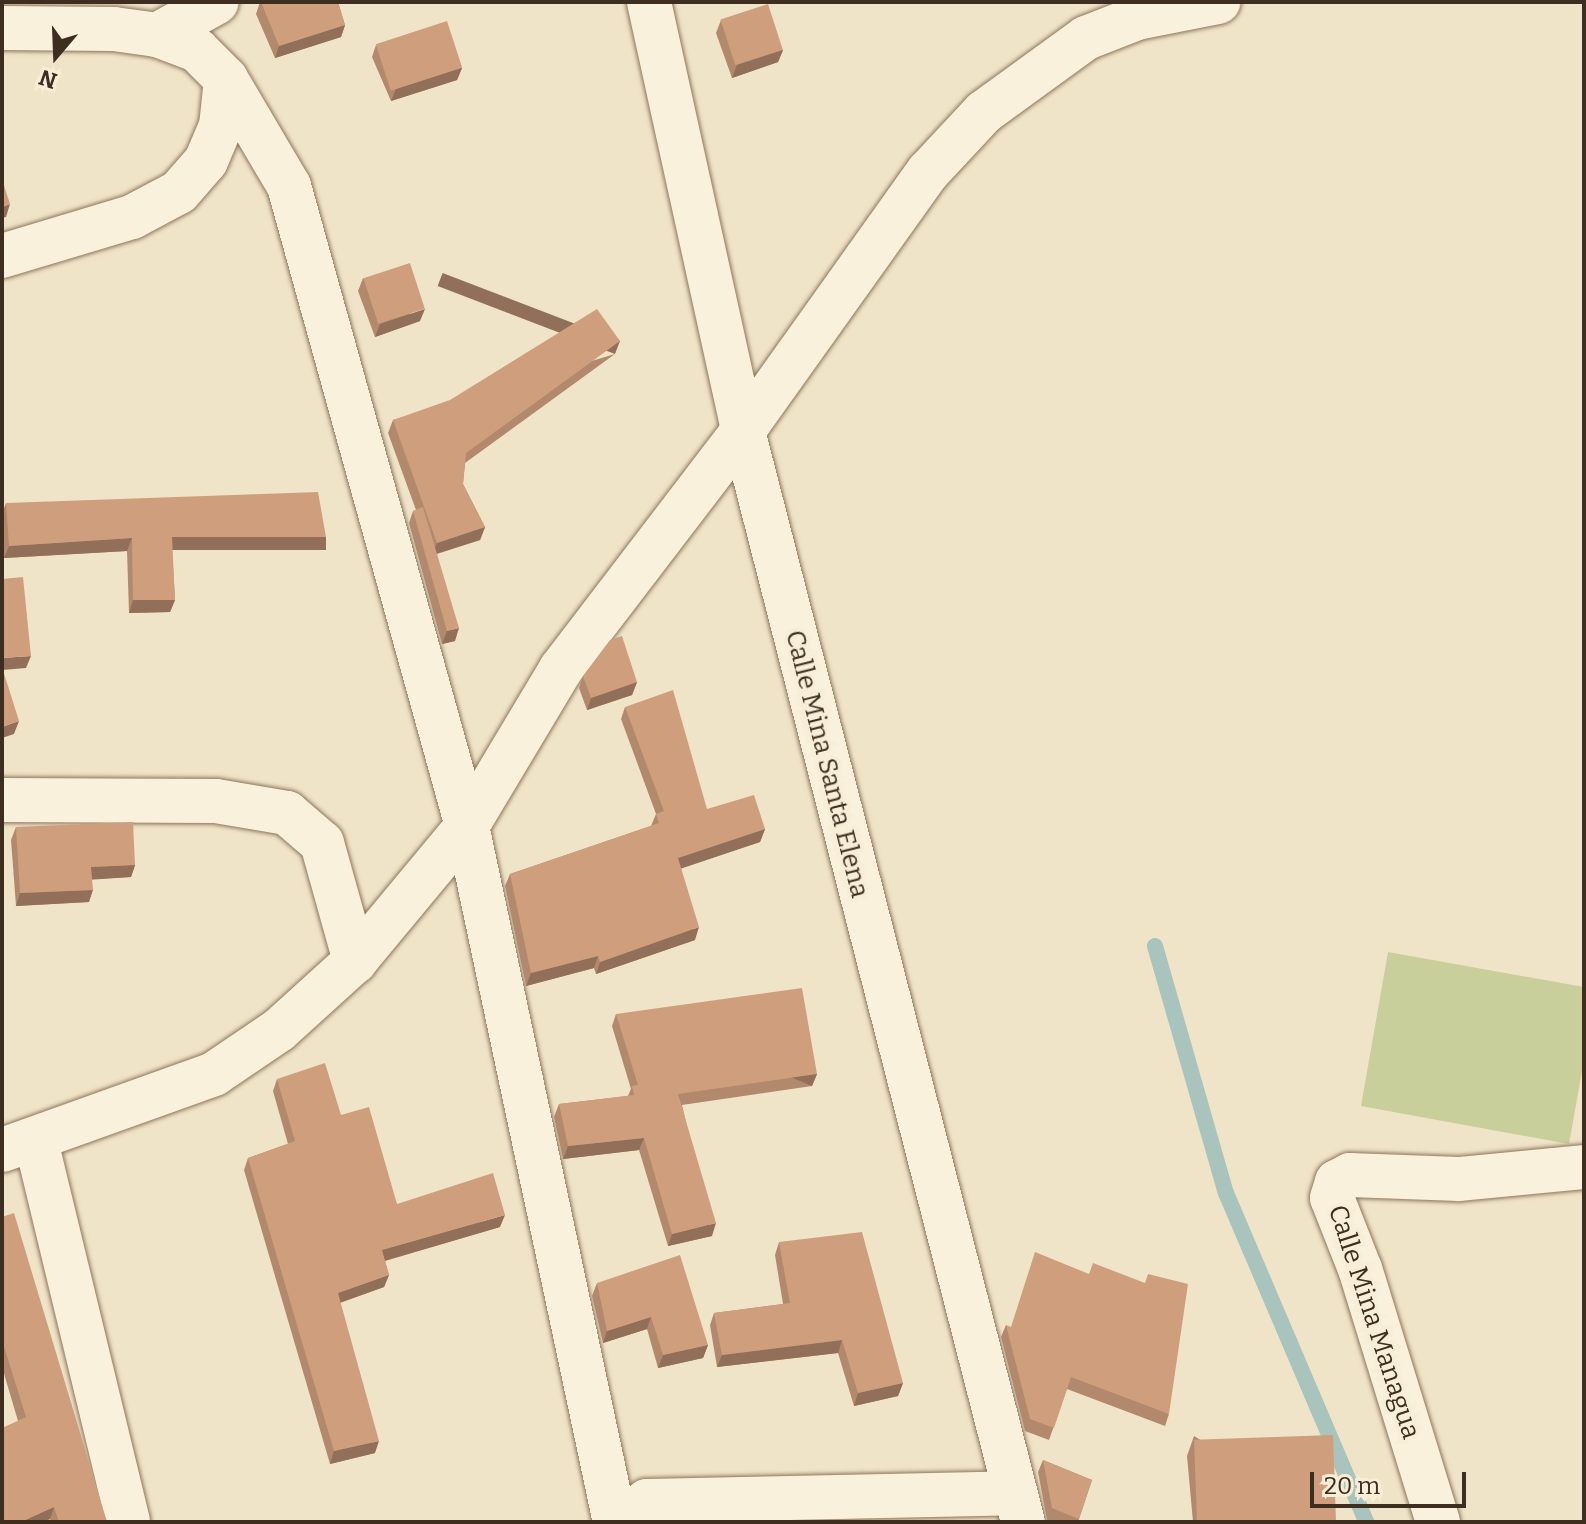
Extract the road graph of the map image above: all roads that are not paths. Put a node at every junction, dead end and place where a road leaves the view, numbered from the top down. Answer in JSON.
{"nodes":[{"id":1,"x":217,"y":2,"type":"edge"},
{"id":2,"x":649,"y":2,"type":"edge"},
{"id":3,"x":1218,"y":2,"type":"edge"},
{"id":4,"x":2,"y":28,"type":"edge"},
{"id":5,"x":157,"y":35,"type":"junction"},
{"id":6,"x":226,"y":79,"type":"junction"},
{"id":7,"x":2,"y":256,"type":"edge"},
{"id":8,"x":743,"y":431,"type":"junction"},
{"id":9,"x":2,"y":800,"type":"edge"},
{"id":10,"x":467,"y":826,"type":"junction"},
{"id":11,"x":355,"y":961,"type":"junction"},
{"id":12,"x":19,"y":1146,"type":"edge"},
{"id":13,"x":1584,"y":1167,"type":"edge"},
{"id":14,"x":1019,"y":1507,"type":"edge"},
{"id":15,"x":128,"y":1522,"type":"edge"},
{"id":16,"x":617,"y":1522,"type":"edge"},
{"id":17,"x":1438,"y":1522,"type":"edge"}],
"edges":[{"from":1,"to":5,"type":"street"},
{"from":2,"to":8,"type":"street","name":"Calle Mina Santa Elena"},
{"from":3,"to":8,"type":"street"},
{"from":4,"to":5,"type":"street"},
{"from":5,"to":6,"type":"street"},
{"from":6,"to":7,"type":"street"},
{"from":6,"to":10,"type":"street"},
{"from":8,"to":10,"type":"street"},
{"from":8,"to":14,"type":"street","name":"Calle Mina Santa Elena"},
{"from":9,"to":11,"type":"street"},
{"from":10,"to":11,"type":"street"},
{"from":10,"to":16,"type":"street"},
{"from":11,"to":12,"type":"street"},
{"from":12,"to":15,"type":"street"},
{"from":13,"to":17,"type":"street","name":"Calle Mina Managua"},
{"from":14,"to":16,"type":"street"}]}
